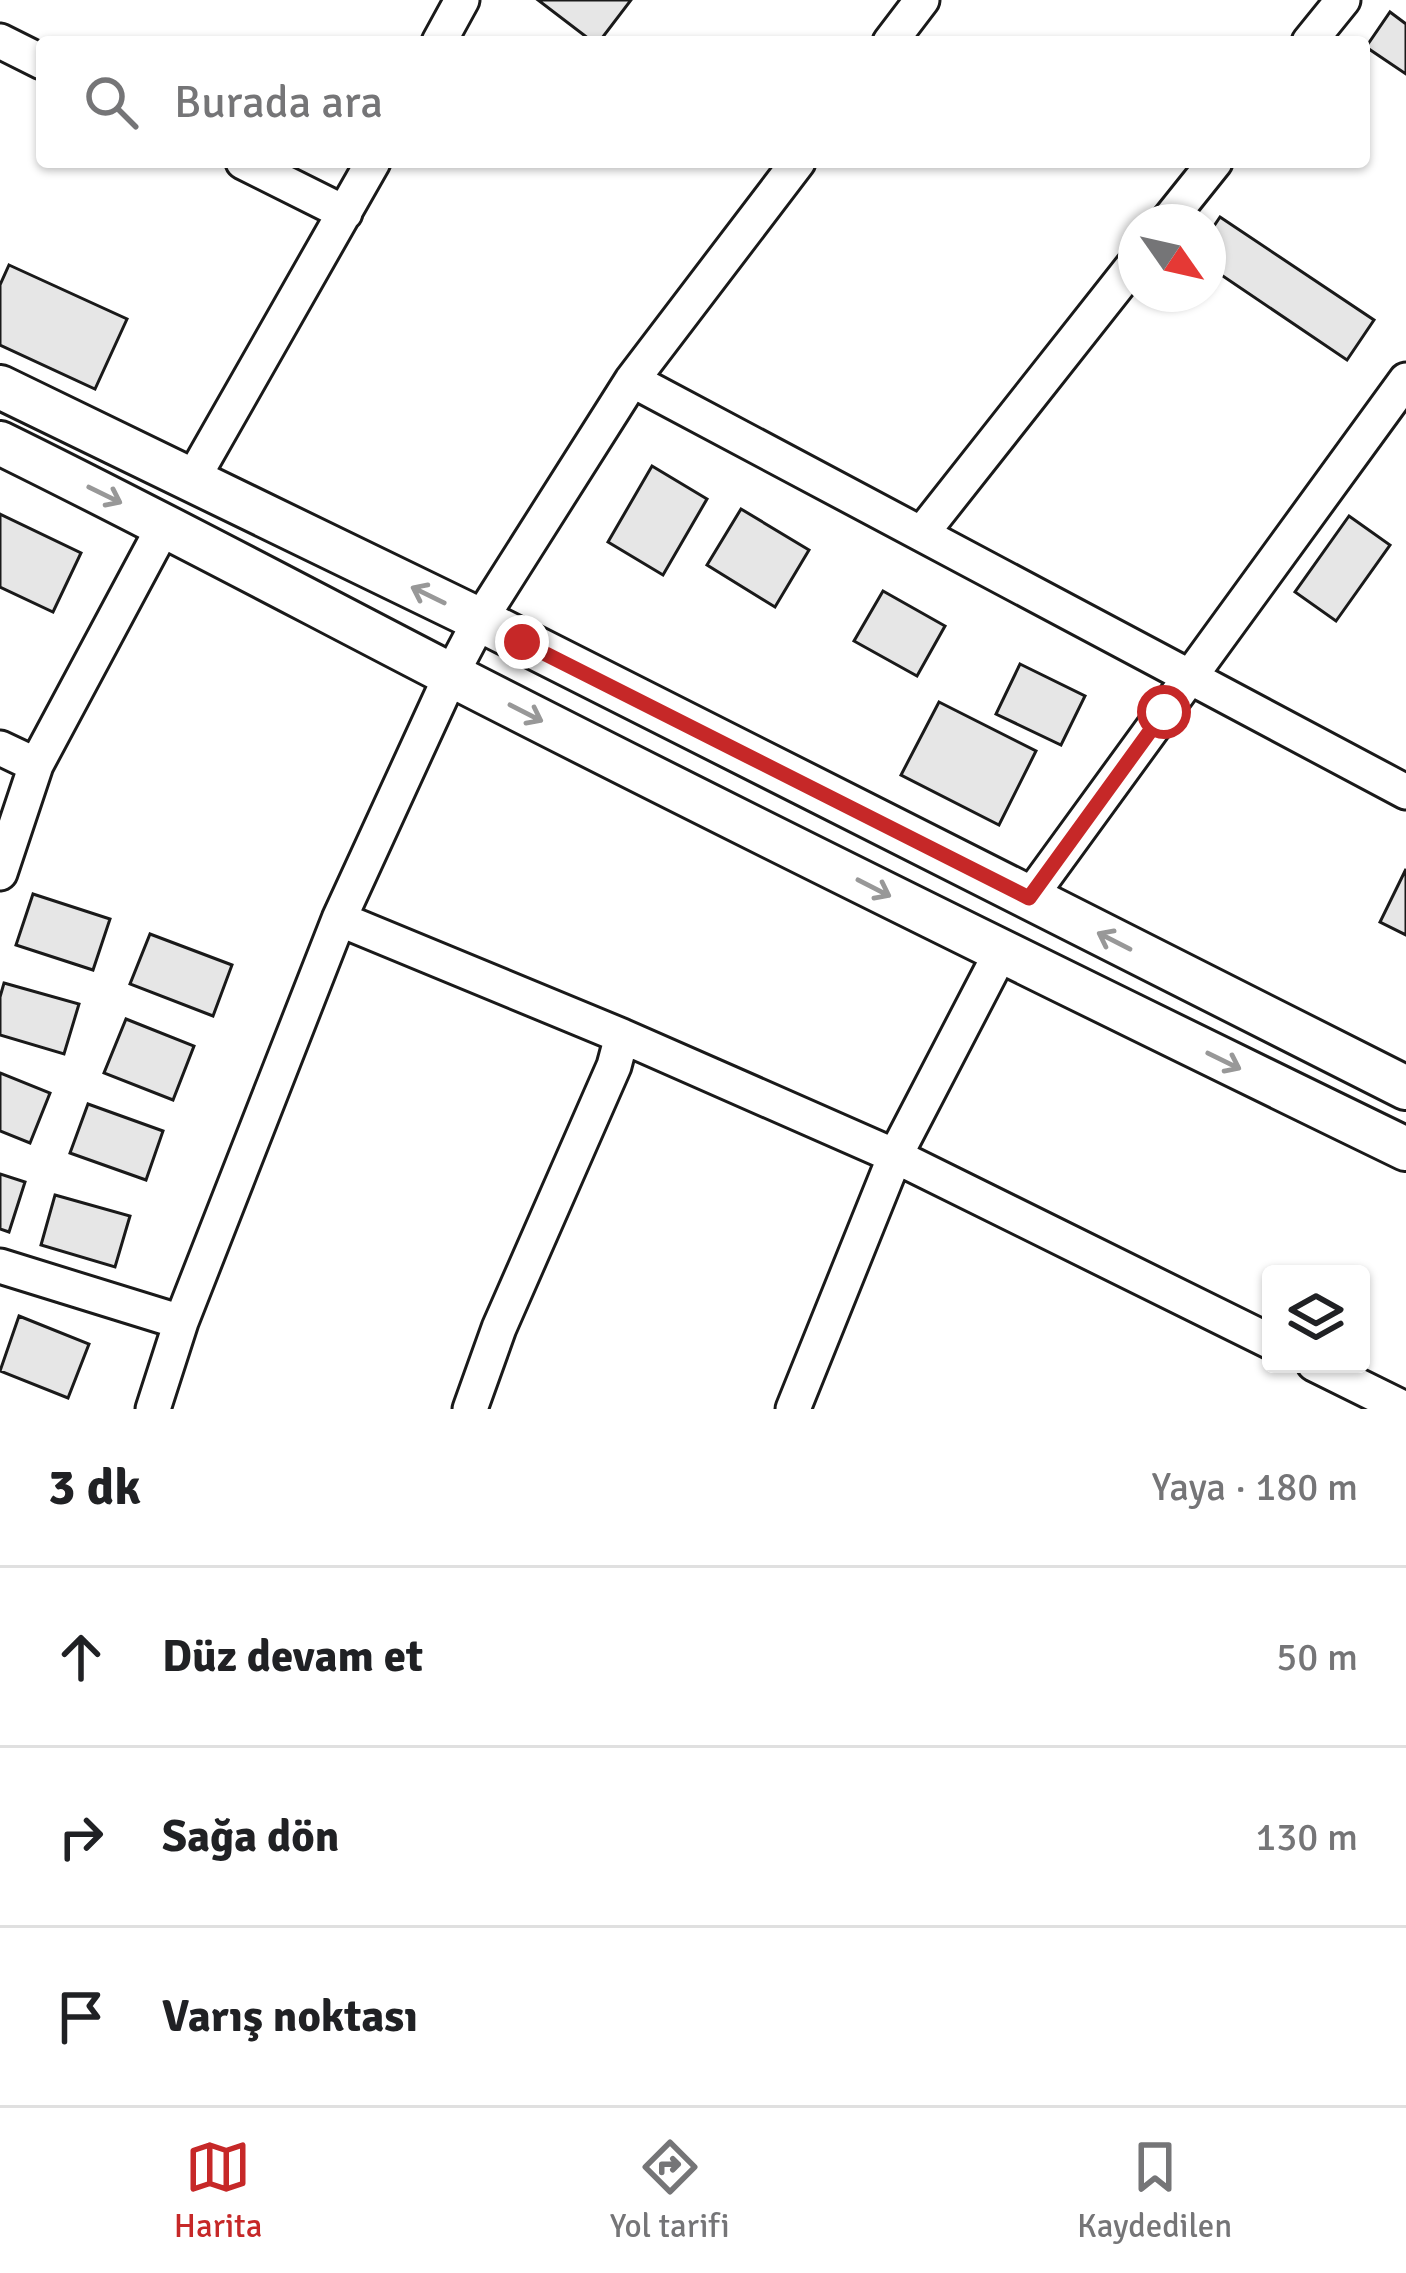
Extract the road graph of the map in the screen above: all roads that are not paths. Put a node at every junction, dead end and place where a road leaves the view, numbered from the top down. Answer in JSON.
{"nodes":[{"id":1,"x":462,"y":0,"type":"edge"},
{"id":2,"x":922,"y":0,"type":"edge"},
{"id":3,"x":1342,"y":0,"type":"edge"},
{"id":4,"x":442,"y":36,"type":"edge"},
{"id":5,"x":895,"y":36,"type":"edge"},
{"id":6,"x":1315,"y":36,"type":"edge"},
{"id":7,"x":0,"y":41,"type":"edge"},
{"id":8,"x":36,"y":59,"type":"edge"},
{"id":9,"x":255,"y":168,"type":"edge"},
{"id":10,"x":371,"y":168,"type":"edge"},
{"id":11,"x":793,"y":168,"type":"edge"},
{"id":12,"x":1210,"y":168,"type":"edge"},
{"id":13,"x":1182,"y":204,"type":"edge"},
{"id":14,"x":346,"y":213,"type":"junction"},
{"id":15,"x":1118,"y":285,"type":"edge"},
{"id":16,"x":632,"y":380,"type":"junction"},
{"id":17,"x":1406,"y":380,"type":"edge"},
{"id":18,"x":0,"y":387,"type":"edge"},
{"id":19,"x":0,"y":443,"type":"edge"},
{"id":20,"x":192,"y":480,"type":"junction"},
{"id":21,"x":165,"y":524,"type":"junction"},
{"id":22,"x":922,"y":533,"type":"junction"},
{"id":23,"x":479,"y":620,"type":"junction"},
{"id":24,"x":451,"y":675,"type":"junction"},
{"id":25,"x":1190,"y":675,"type":"junction"},
{"id":26,"x":0,"y":748,"type":"edge"},
{"id":27,"x":36,"y":765,"type":"junction"},
{"id":28,"x":1406,"y":792,"type":"edge"},
{"id":29,"x":0,"y":873,"type":"edge"},
{"id":30,"x":1029,"y":898,"type":"junction"},
{"id":31,"x":339,"y":919,"type":"junction"},
{"id":32,"x":1001,"y":952,"type":"junction"},
{"id":33,"x":622,"y":1036,"type":"junction"},
{"id":34,"x":1406,"y":1088,"type":"edge"},
{"id":35,"x":1406,"y":1149,"type":"edge"},
{"id":36,"x":896,"y":1156,"type":"junction"},
{"id":37,"x":0,"y":1266,"type":"edge"},
{"id":38,"x":181,"y":1322,"type":"junction"},
{"id":39,"x":1262,"y":1338,"type":"edge"},
{"id":40,"x":1332,"y":1373,"type":"edge"},
{"id":41,"x":153,"y":1409,"type":"edge"},
{"id":42,"x":470,"y":1409,"type":"edge"},
{"id":43,"x":793,"y":1409,"type":"edge"},
{"id":44,"x":1405,"y":1409,"type":"edge"}],
"edges":[{"from":1,"to":4,"type":"street"},
{"from":2,"to":5,"type":"street"},
{"from":3,"to":6,"type":"street"},
{"from":7,"to":8,"type":"street"},
{"from":9,"to":14,"type":"street"},
{"from":10,"to":14,"type":"street"},
{"from":11,"to":16,"type":"street"},
{"from":12,"to":13,"type":"street"},
{"from":14,"to":20,"type":"street"},
{"from":15,"to":22,"type":"street"},
{"from":16,"to":22,"type":"street"},
{"from":16,"to":23,"type":"street"},
{"from":17,"to":25,"type":"street"},
{"from":18,"to":20,"type":"main road"},
{"from":19,"to":21,"type":"main road","one_way":true},
{"from":23,"to":20,"type":"main road","one_way":true},
{"from":21,"to":24,"type":"main road"},
{"from":21,"to":27,"type":"street"},
{"from":22,"to":25,"type":"street"},
{"from":23,"to":24,"type":"street"},
{"from":23,"to":30,"type":"main road"},
{"from":24,"to":31,"type":"street"},
{"from":24,"to":32,"type":"main road","one_way":true},
{"from":25,"to":28,"type":"street"},
{"from":25,"to":30,"type":"street"},
{"from":26,"to":27,"type":"street"},
{"from":27,"to":29,"type":"street"},
{"from":34,"to":30,"type":"main road","one_way":true},
{"from":31,"to":33,"type":"street"},
{"from":31,"to":38,"type":"street"},
{"from":32,"to":35,"type":"main road","one_way":true},
{"from":32,"to":36,"type":"street"},
{"from":33,"to":36,"type":"street"},
{"from":33,"to":42,"type":"street"},
{"from":36,"to":39,"type":"street"},
{"from":36,"to":43,"type":"street"},
{"from":37,"to":38,"type":"street"},
{"from":38,"to":41,"type":"street"},
{"from":40,"to":44,"type":"street"}]}
